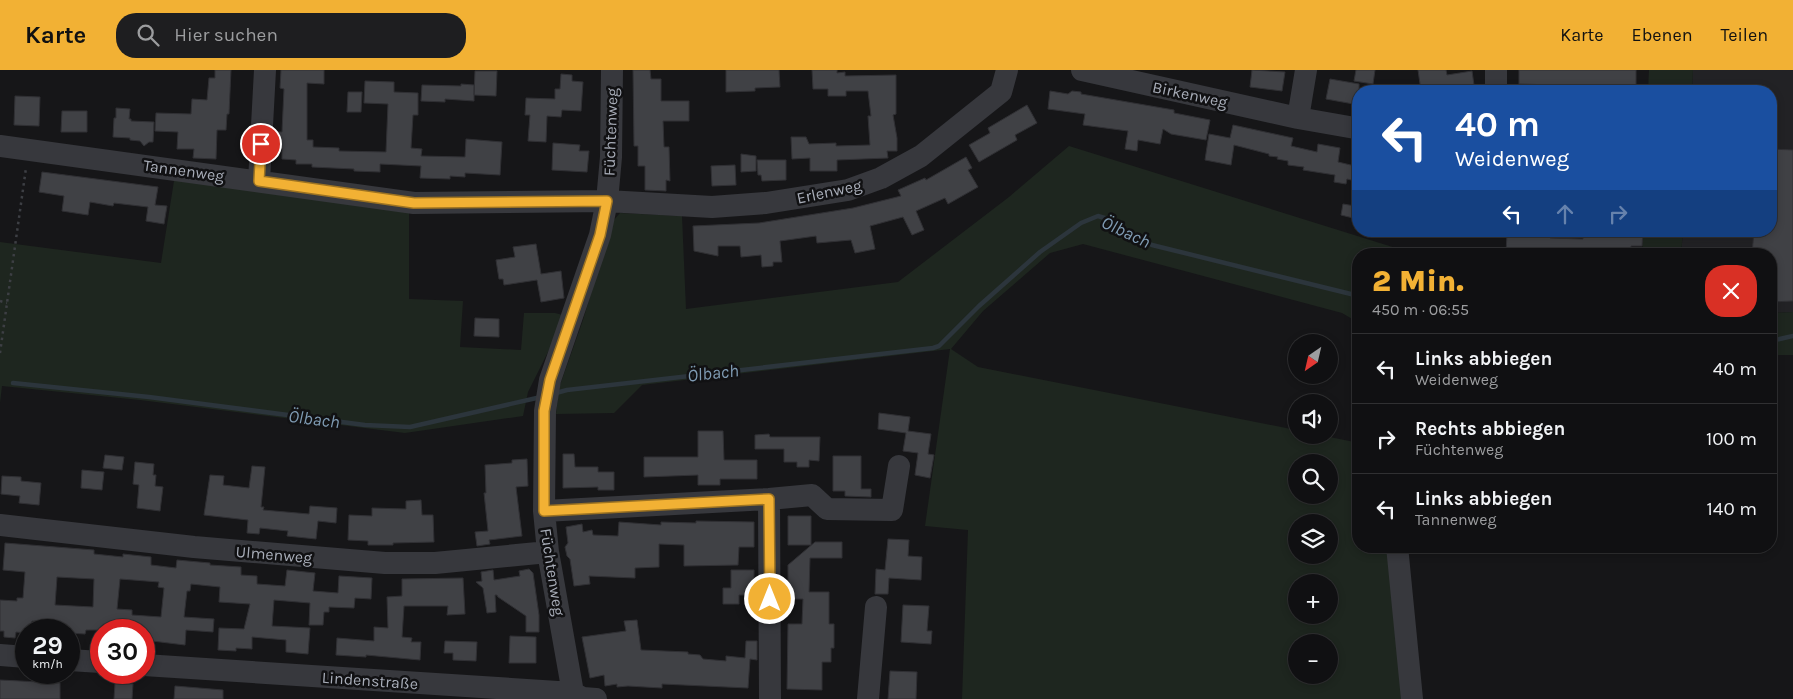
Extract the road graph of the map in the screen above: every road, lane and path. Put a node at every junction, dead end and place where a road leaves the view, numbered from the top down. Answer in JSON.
{"nodes":[{"id":1,"x":265,"y":70,"type":"edge"},
{"id":2,"x":612,"y":70,"type":"edge"},
{"id":3,"x":1007,"y":70,"type":"edge"},
{"id":4,"x":1082,"y":70,"type":"edge"},
{"id":5,"x":1306,"y":70,"type":"edge"},
{"id":6,"x":1496,"y":70,"type":"edge"},
{"id":7,"x":1496,"y":85,"type":"edge"},
{"id":8,"x":1298,"y":118,"type":"junction"},
{"id":9,"x":1352,"y":127,"type":"edge"},
{"id":10,"x":0,"y":146,"type":"edge"},
{"id":11,"x":29,"y":149,"type":"junction"},
{"id":12,"x":259,"y":181,"type":"junction"},
{"id":13,"x":607,"y":201,"type":"junction"},
{"id":14,"x":0,"y":301,"type":"edge"},
{"id":15,"x":7,"y":303,"type":"junction"},
{"id":16,"x":0,"y":353,"type":"edge"},
{"id":17,"x":899,"y":466,"type":"dead end"},
{"id":18,"x":769,"y":499,"type":"junction"},
{"id":19,"x":544,"y":511,"type":"junction"},
{"id":20,"x":0,"y":525,"type":"edge"},
{"id":21,"x":548,"y":552,"type":"junction"},
{"id":22,"x":1398,"y":553,"type":"edge"},
{"id":23,"x":876,"y":607,"type":"dead end"},
{"id":24,"x":0,"y":655,"type":"edge"},
{"id":25,"x":15,"y":656,"type":"edge"},
{"id":26,"x":155,"y":666,"type":"edge"},
{"id":27,"x":573,"y":693,"type":"junction"},
{"id":28,"x":596,"y":699,"type":"edge"},
{"id":29,"x":770,"y":699,"type":"edge"},
{"id":30,"x":868,"y":699,"type":"edge"},
{"id":31,"x":1412,"y":699,"type":"edge"}],
"edges":[{"from":1,"to":12,"type":"street"},
{"from":2,"to":13,"type":"street","name":"Füchtenweg"},
{"from":3,"to":13,"type":"street","name":"Erlenweg"},
{"from":4,"to":8,"type":"street","name":"Birkenweg"},
{"from":5,"to":8,"type":"street"},
{"from":6,"to":7,"type":"street"},
{"from":8,"to":9,"type":"street","name":"Birkenweg"},
{"from":10,"to":11,"type":"street","name":"Tannenweg"},
{"from":11,"to":12,"type":"street","name":"Tannenweg"},
{"from":11,"to":15,"type":"path"},
{"from":12,"to":13,"type":"street","name":"Tannenweg"},
{"from":13,"to":19,"type":"street","name":"Füchtenweg"},
{"from":14,"to":15,"type":"path"},
{"from":15,"to":16,"type":"path"},
{"from":17,"to":18,"type":"street"},
{"from":18,"to":19,"type":"street"},
{"from":18,"to":29,"type":"street"},
{"from":19,"to":21,"type":"street","name":"Füchtenweg"},
{"from":20,"to":21,"type":"street","name":"Ulmenweg"},
{"from":21,"to":27,"type":"street","name":"Füchtenweg"},
{"from":22,"to":31,"type":"street"},
{"from":23,"to":30,"type":"street"},
{"from":24,"to":25,"type":"street"},
{"from":26,"to":27,"type":"street","name":"Lindenstraße"},
{"from":27,"to":28,"type":"street","name":"Lindenstraße"}]}
